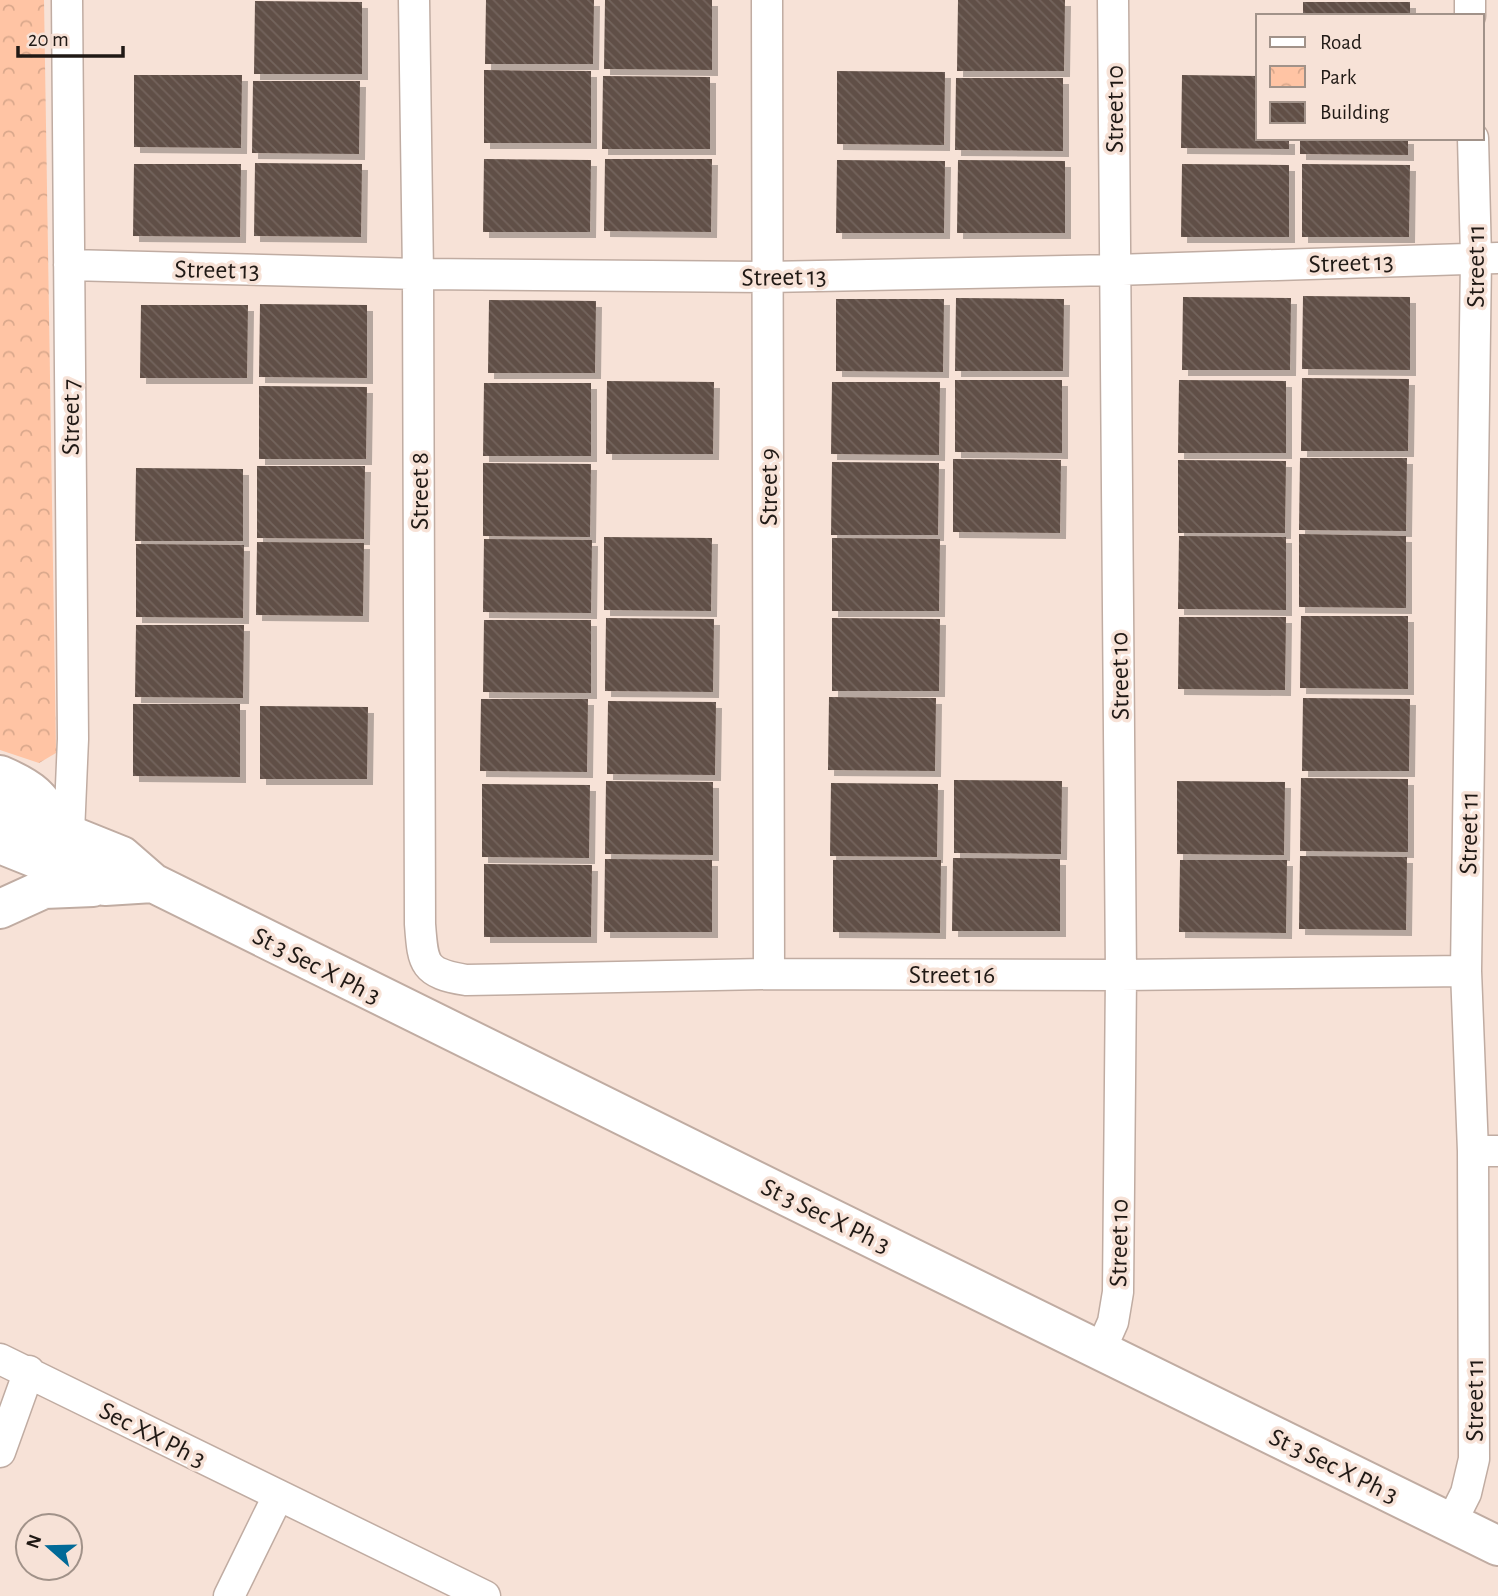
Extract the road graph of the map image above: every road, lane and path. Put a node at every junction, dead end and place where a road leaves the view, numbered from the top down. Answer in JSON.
{"nodes":[{"id":1,"x":67,"y":0,"type":"edge"},
{"id":2,"x":414,"y":0,"type":"edge"},
{"id":3,"x":767,"y":0,"type":"edge"},
{"id":4,"x":1113,"y":0,"type":"edge"},
{"id":5,"x":1473,"y":140,"type":"edge"},
{"id":6,"x":1487,"y":258,"type":"edge"},
{"id":7,"x":69,"y":265,"type":"junction"},
{"id":8,"x":1115,"y":270,"type":"junction"},
{"id":9,"x":418,"y":274,"type":"junction"},
{"id":10,"x":768,"y":277,"type":"junction"},
{"id":11,"x":0,"y":775,"type":"edge"},
{"id":12,"x":0,"y":807,"type":"edge"},
{"id":13,"x":66,"y":832,"type":"junction"},
{"id":14,"x":0,"y":844,"type":"edge"},
{"id":15,"x":153,"y":883,"type":"junction"},
{"id":16,"x":106,"y":886,"type":"junction"},
{"id":17,"x":0,"y":909,"type":"edge"},
{"id":18,"x":1466,"y":971,"type":"junction"},
{"id":19,"x":439,"y":974,"type":"junction"},
{"id":20,"x":769,"y":974,"type":"junction"},
{"id":21,"x":1121,"y":975,"type":"junction"},
{"id":22,"x":420,"y":1017,"type":"junction"},
{"id":23,"x":1486,"y":1151,"type":"edge"},
{"id":24,"x":1101,"y":1349,"type":"junction"},
{"id":25,"x":0,"y":1359,"type":"edge"},
{"id":26,"x":29,"y":1371,"type":"junction"},
{"id":27,"x":0,"y":1452,"type":"edge"},
{"id":28,"x":278,"y":1496,"type":"junction"},
{"id":29,"x":1451,"y":1523,"type":"junction"},
{"id":30,"x":1498,"y":1546,"type":"edge"},
{"id":31,"x":229,"y":1596,"type":"edge"},
{"id":32,"x":485,"y":1596,"type":"edge"}],
"edges":[{"from":1,"to":7,"type":"street","name":"Street 7"},
{"from":2,"to":9,"type":"street","name":"Street 8"},
{"from":3,"to":10,"type":"street","name":"Street 9"},
{"from":4,"to":8,"type":"street","name":"Street 10"},
{"from":5,"to":6,"type":"street","name":"Street 11"},
{"from":6,"to":8,"type":"street","name":"Street 13"},
{"from":6,"to":18,"type":"street","name":"Street 11"},
{"from":7,"to":9,"type":"street","name":"Street 13"},
{"from":7,"to":13,"type":"street","name":"Street 7"},
{"from":8,"to":10,"type":"street","name":"Street 13"},
{"from":8,"to":21,"type":"street","name":"Street 10"},
{"from":9,"to":10,"type":"street","name":"Street 13"},
{"from":9,"to":19,"type":"street","name":"Street 8"},
{"from":10,"to":20,"type":"street","name":"Street 9"},
{"from":11,"to":13,"type":"main road"},
{"from":12,"to":13,"type":"main road","name":"St 3 Sec X Ph 3"},
{"from":13,"to":15,"type":"main road","name":"St 3 Sec X Ph 3"},
{"from":14,"to":16,"type":"main road"},
{"from":15,"to":16,"type":"main road"},
{"from":15,"to":22,"type":"main road","name":"St 3 Sec X Ph 3"},
{"from":16,"to":17,"type":"main road"},
{"from":18,"to":21,"type":"street","name":"Street 16"},
{"from":18,"to":23,"type":"street","name":"Street 11"},
{"from":19,"to":20,"type":"street","name":"Street 16"},
{"from":19,"to":22,"type":"street"},
{"from":20,"to":21,"type":"street","name":"Street 16"},
{"from":21,"to":24,"type":"street","name":"Street 10"},
{"from":22,"to":24,"type":"main road","name":"St 3 Sec X Ph 3"},
{"from":23,"to":29,"type":"street","name":"Street 11"},
{"from":24,"to":29,"type":"main road","name":"St 3 Sec X Ph 3"},
{"from":25,"to":26,"type":"street","name":"Sec XX Ph 3"},
{"from":26,"to":27,"type":"street"},
{"from":26,"to":28,"type":"street","name":"Sec XX Ph 3"},
{"from":28,"to":31,"type":"street"},
{"from":28,"to":32,"type":"street","name":"Sec XX Ph 3"},
{"from":29,"to":30,"type":"main road","name":"St 3 Sec X Ph 3"}]}
